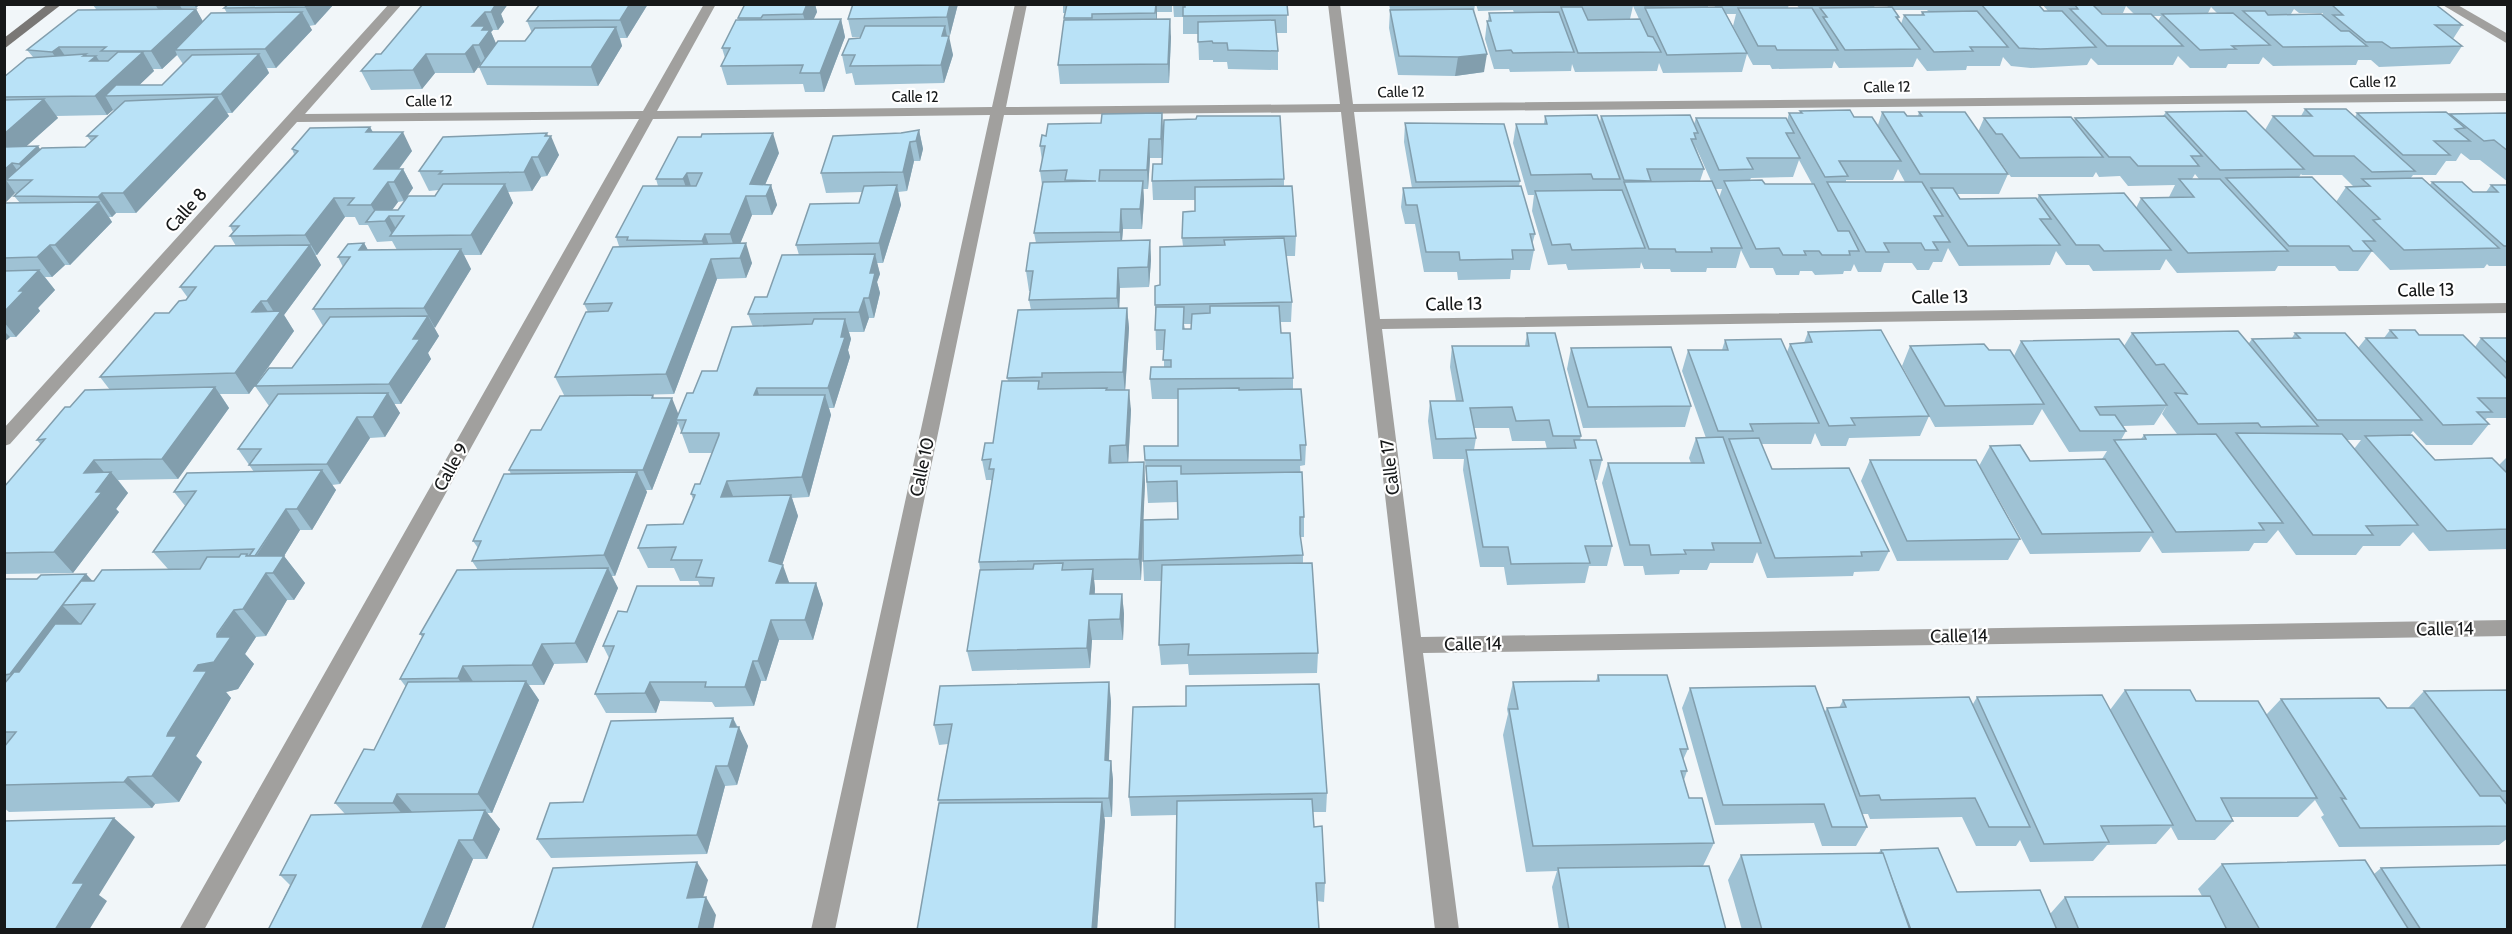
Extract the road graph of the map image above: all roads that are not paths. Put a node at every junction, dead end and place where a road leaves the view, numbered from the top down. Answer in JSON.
{"nodes":[{"id":1,"x":56,"y":4,"type":"edge"},
{"id":2,"x":396,"y":4,"type":"edge"},
{"id":3,"x":710,"y":4,"type":"edge"},
{"id":4,"x":1021,"y":4,"type":"edge"},
{"id":5,"x":1334,"y":4,"type":"edge"},
{"id":6,"x":2447,"y":4,"type":"edge"},
{"id":7,"x":2508,"y":40,"type":"edge"},
{"id":8,"x":4,"y":45,"type":"edge"},
{"id":9,"x":2508,"y":97,"type":"edge"},
{"id":10,"x":1346,"y":110,"type":"junction"},
{"id":11,"x":997,"y":112,"type":"junction"},
{"id":12,"x":648,"y":115,"type":"junction"},
{"id":13,"x":294,"y":118,"type":"junction"},
{"id":14,"x":2508,"y":308,"type":"edge"},
{"id":15,"x":1372,"y":324,"type":"junction"},
{"id":16,"x":4,"y":440,"type":"edge"},
{"id":17,"x":2508,"y":628,"type":"edge"},
{"id":18,"x":1411,"y":645,"type":"junction"},
{"id":19,"x":191,"y":930,"type":"edge"},
{"id":20,"x":823,"y":930,"type":"edge"},
{"id":21,"x":1447,"y":930,"type":"edge"}],
"edges":[{"from":1,"to":8,"type":"street"},
{"from":2,"to":13,"type":"street","name":"Calle 8"},
{"from":3,"to":12,"type":"street","name":"Calle 9"},
{"from":4,"to":11,"type":"street","name":"Calle 10"},
{"from":5,"to":10,"type":"street","name":"Calle 17"},
{"from":6,"to":7,"type":"street"},
{"from":9,"to":10,"type":"street","name":"Calle 12"},
{"from":10,"to":11,"type":"street","name":"Calle 12"},
{"from":10,"to":15,"type":"street","name":"Calle 17"},
{"from":11,"to":12,"type":"street","name":"Calle 12"},
{"from":11,"to":20,"type":"street","name":"Calle 10"},
{"from":12,"to":13,"type":"street","name":"Calle 12"},
{"from":12,"to":19,"type":"street","name":"Calle 9"},
{"from":13,"to":16,"type":"street","name":"Calle 8"},
{"from":14,"to":15,"type":"street","name":"Calle 13"},
{"from":15,"to":18,"type":"street","name":"Calle 17"},
{"from":17,"to":18,"type":"street","name":"Calle 14"},
{"from":18,"to":21,"type":"street","name":"Calle 17"}]}
